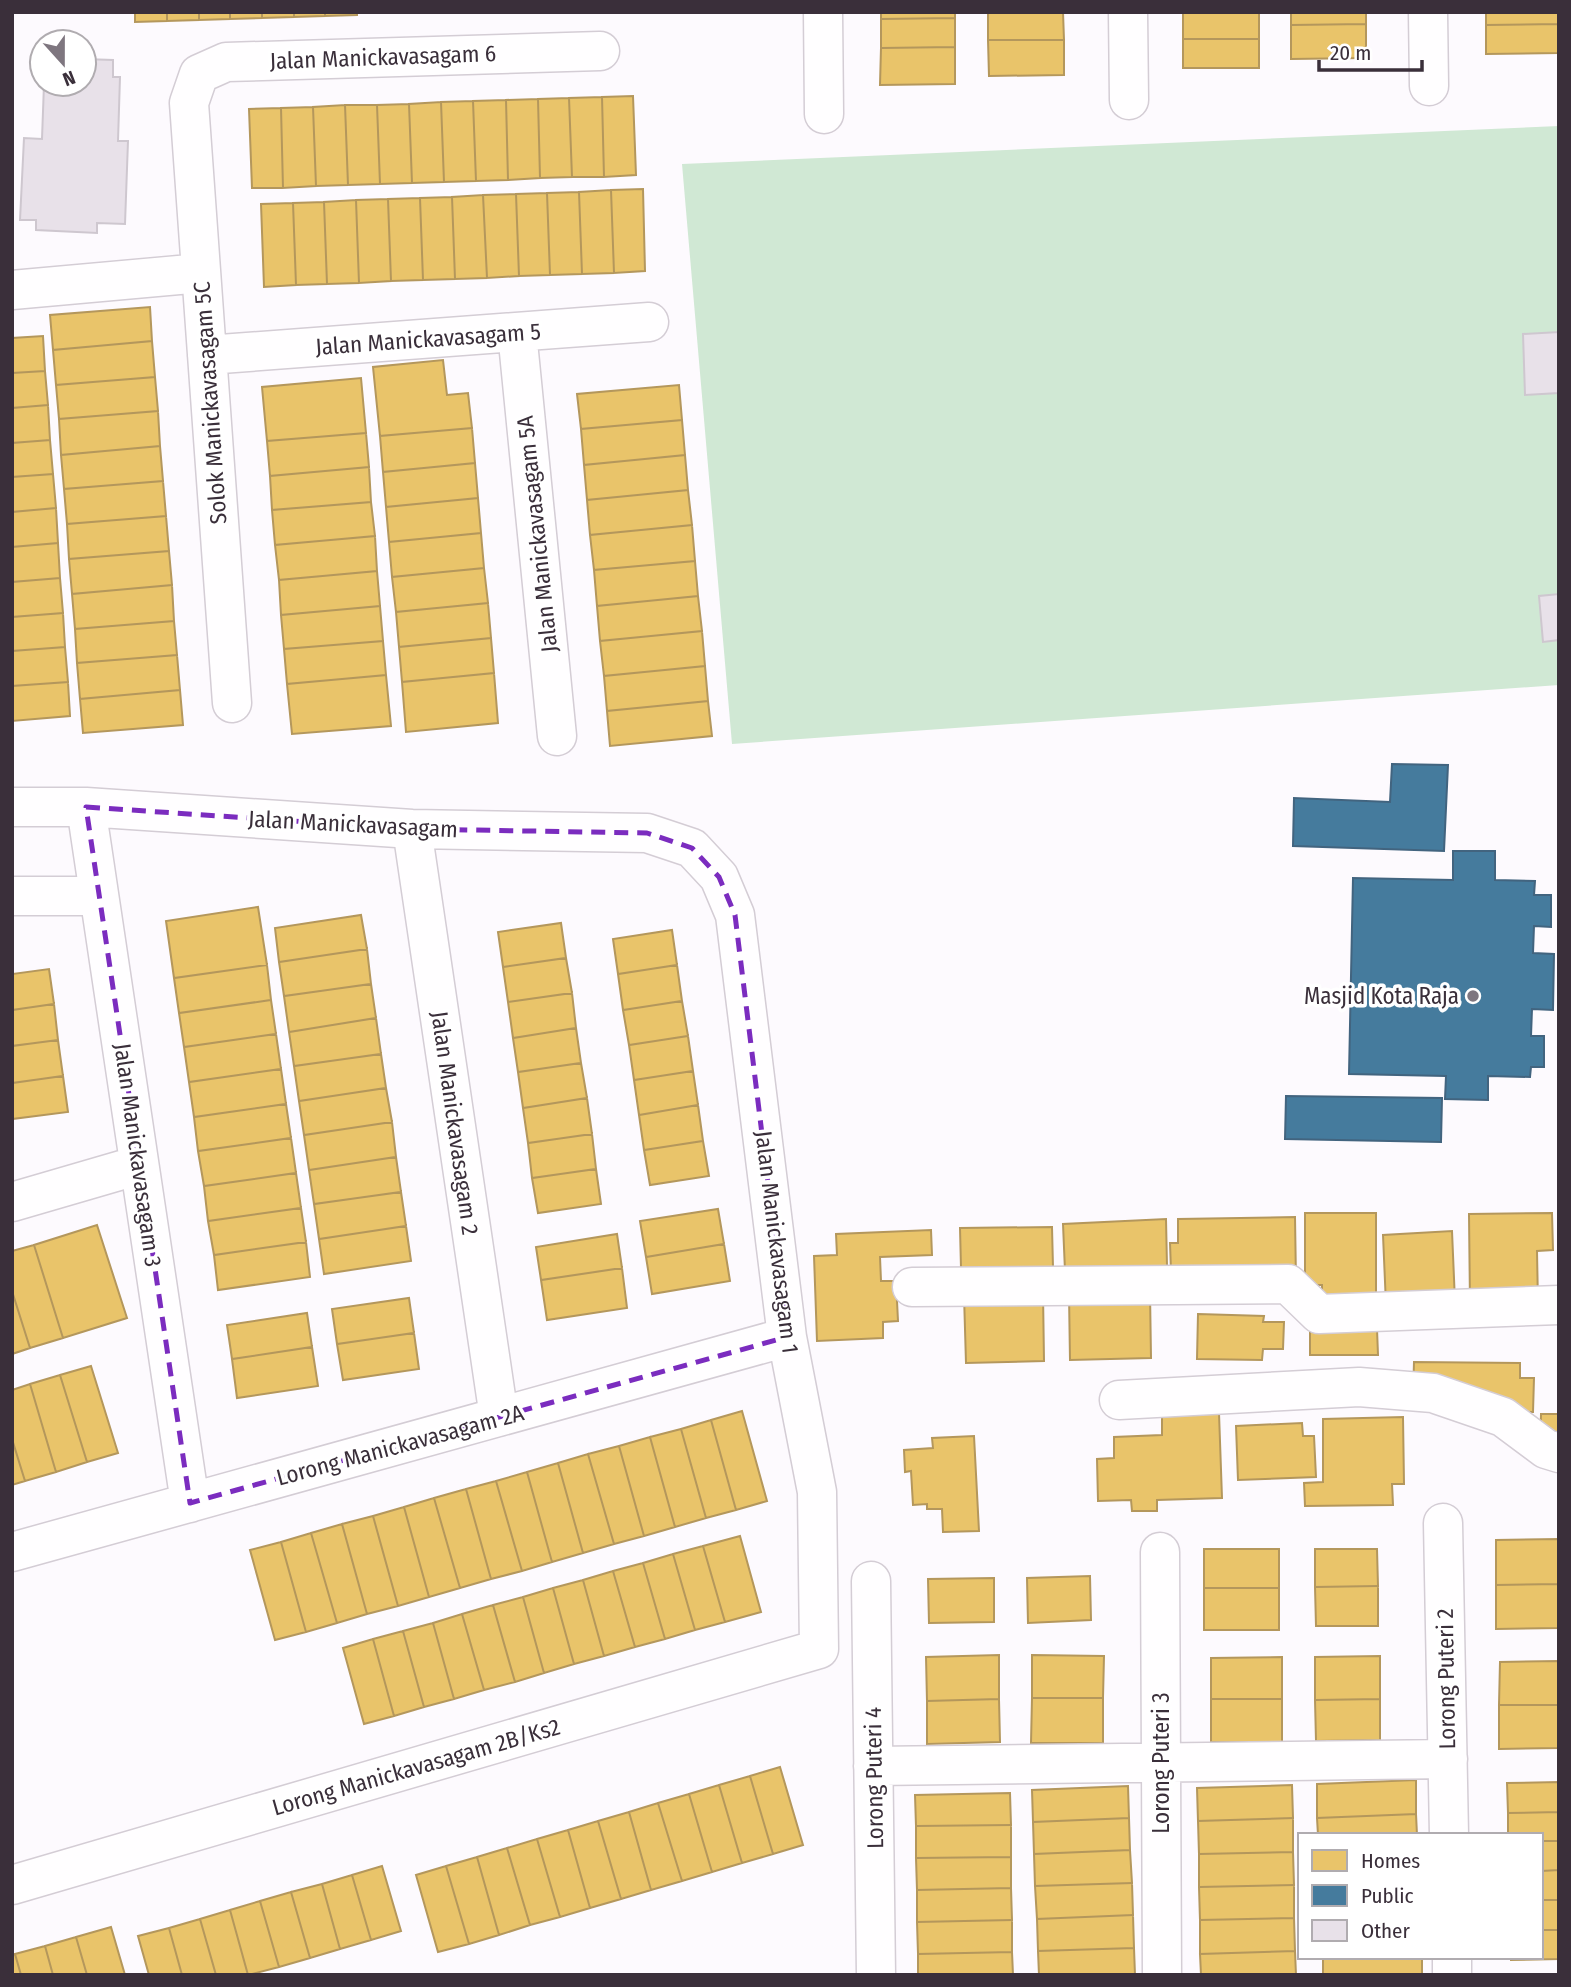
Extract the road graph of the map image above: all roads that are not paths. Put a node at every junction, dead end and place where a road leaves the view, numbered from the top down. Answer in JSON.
{"nodes":[{"id":1,"x":823,"y":12,"type":"edge"},
{"id":2,"x":1128,"y":12,"type":"edge"},
{"id":3,"x":1428,"y":12,"type":"edge"},
{"id":4,"x":600,"y":51,"type":"dead end"},
{"id":5,"x":1429,"y":86,"type":"dead end"},
{"id":6,"x":1129,"y":100,"type":"dead end"},
{"id":7,"x":189,"y":103,"type":"joint"},
{"id":8,"x":824,"y":114,"type":"dead end"},
{"id":9,"x":201,"y":273,"type":"junction"},
{"id":10,"x":12,"y":290,"type":"edge"},
{"id":11,"x":649,"y":323,"type":"dead end"},
{"id":12,"x":517,"y":332,"type":"junction"},
{"id":13,"x":207,"y":355,"type":"junction"},
{"id":14,"x":232,"y":703,"type":"dead end"},
{"id":15,"x":557,"y":736,"type":"dead end"},
{"id":16,"x":12,"y":807,"type":"edge"},
{"id":17,"x":86,"y":807,"type":"junction"},
{"id":18,"x":412,"y":829,"type":"junction"},
{"id":19,"x":692,"y":848,"type":"joint"},
{"id":20,"x":12,"y":896,"type":"edge"},
{"id":21,"x":99,"y":896,"type":"junction"},
{"id":22,"x":139,"y":1166,"type":"junction"},
{"id":23,"x":12,"y":1202,"type":"edge"},
{"id":24,"x":912,"y":1287,"type":"dead end"},
{"id":25,"x":1559,"y":1305,"type":"edge"},
{"id":26,"x":787,"y":1337,"type":"junction"},
{"id":27,"x":1119,"y":1400,"type":"dead end"},
{"id":28,"x":499,"y":1417,"type":"junction"},
{"id":29,"x":1559,"y":1453,"type":"edge"},
{"id":30,"x":190,"y":1503,"type":"junction"},
{"id":31,"x":1443,"y":1523,"type":"dead end"},
{"id":32,"x":12,"y":1552,"type":"edge"},
{"id":33,"x":1160,"y":1552,"type":"dead end"},
{"id":34,"x":871,"y":1581,"type":"dead end"},
{"id":35,"x":819,"y":1648,"type":"joint"},
{"id":36,"x":1448,"y":1759,"type":"junction"},
{"id":37,"x":1161,"y":1762,"type":"junction"},
{"id":38,"x":873,"y":1766,"type":"junction"},
{"id":39,"x":1449,"y":1833,"type":"edge"},
{"id":40,"x":12,"y":1885,"type":"edge"},
{"id":41,"x":876,"y":1975,"type":"edge"},
{"id":42,"x":1162,"y":1975,"type":"edge"}],
"edges":[{"from":1,"to":8,"type":"street"},
{"from":2,"to":6,"type":"street"},
{"from":3,"to":5,"type":"street"},
{"from":4,"to":7,"type":"street","name":"Jalan Manickavasagam 6"},
{"from":7,"to":9,"type":"street","name":"Solok Manickavasagam 5C"},
{"from":9,"to":10,"type":"street"},
{"from":9,"to":13,"type":"street","name":"Solok Manickavasagam 5C"},
{"from":11,"to":12,"type":"street","name":"Jalan Manickavasagam 5"},
{"from":12,"to":13,"type":"street","name":"Jalan Manickavasagam 5"},
{"from":12,"to":15,"type":"street","name":"Jalan Manickavasagam 5A"},
{"from":13,"to":14,"type":"street","name":"Solok Manickavasagam 5C"},
{"from":16,"to":17,"type":"street","name":"Jalan Manickavasagam"},
{"from":17,"to":18,"type":"street","name":"Jalan Manickavasagam"},
{"from":17,"to":21,"type":"street","name":"Jalan Manickavasagam 3"},
{"from":18,"to":19,"type":"street","name":"Jalan Manickavasagam"},
{"from":18,"to":28,"type":"street","name":"Jalan Manickavasagam 2"},
{"from":19,"to":26,"type":"street","name":"Jalan Manickavasagam 1"},
{"from":20,"to":21,"type":"street"},
{"from":21,"to":22,"type":"street","name":"Jalan Manickavasagam 3"},
{"from":22,"to":23,"type":"street"},
{"from":22,"to":30,"type":"street","name":"Jalan Manickavasagam 3"},
{"from":24,"to":25,"type":"street"},
{"from":26,"to":28,"type":"street","name":"Lorong Manickavasagam 2A"},
{"from":26,"to":35,"type":"street","name":"Jalan Manickavasagam 1"},
{"from":27,"to":29,"type":"street"},
{"from":28,"to":30,"type":"street","name":"Lorong Manickavasagam 2A"},
{"from":30,"to":32,"type":"street","name":"Lorong Manickavasagam 2A"},
{"from":31,"to":36,"type":"street","name":"Lorong Puteri 2"},
{"from":33,"to":37,"type":"street","name":"Lorong Puteri 3"},
{"from":34,"to":38,"type":"street","name":"Lorong Puteri 4"},
{"from":35,"to":40,"type":"street","name":"Lorong Manickavasagam 2B/Ks2"},
{"from":36,"to":37,"type":"street"},
{"from":36,"to":39,"type":"street","name":"Lorong Puteri 2"},
{"from":37,"to":38,"type":"street"},
{"from":37,"to":42,"type":"street","name":"Lorong Puteri 3"},
{"from":38,"to":41,"type":"street","name":"Lorong Puteri 4"}]}
